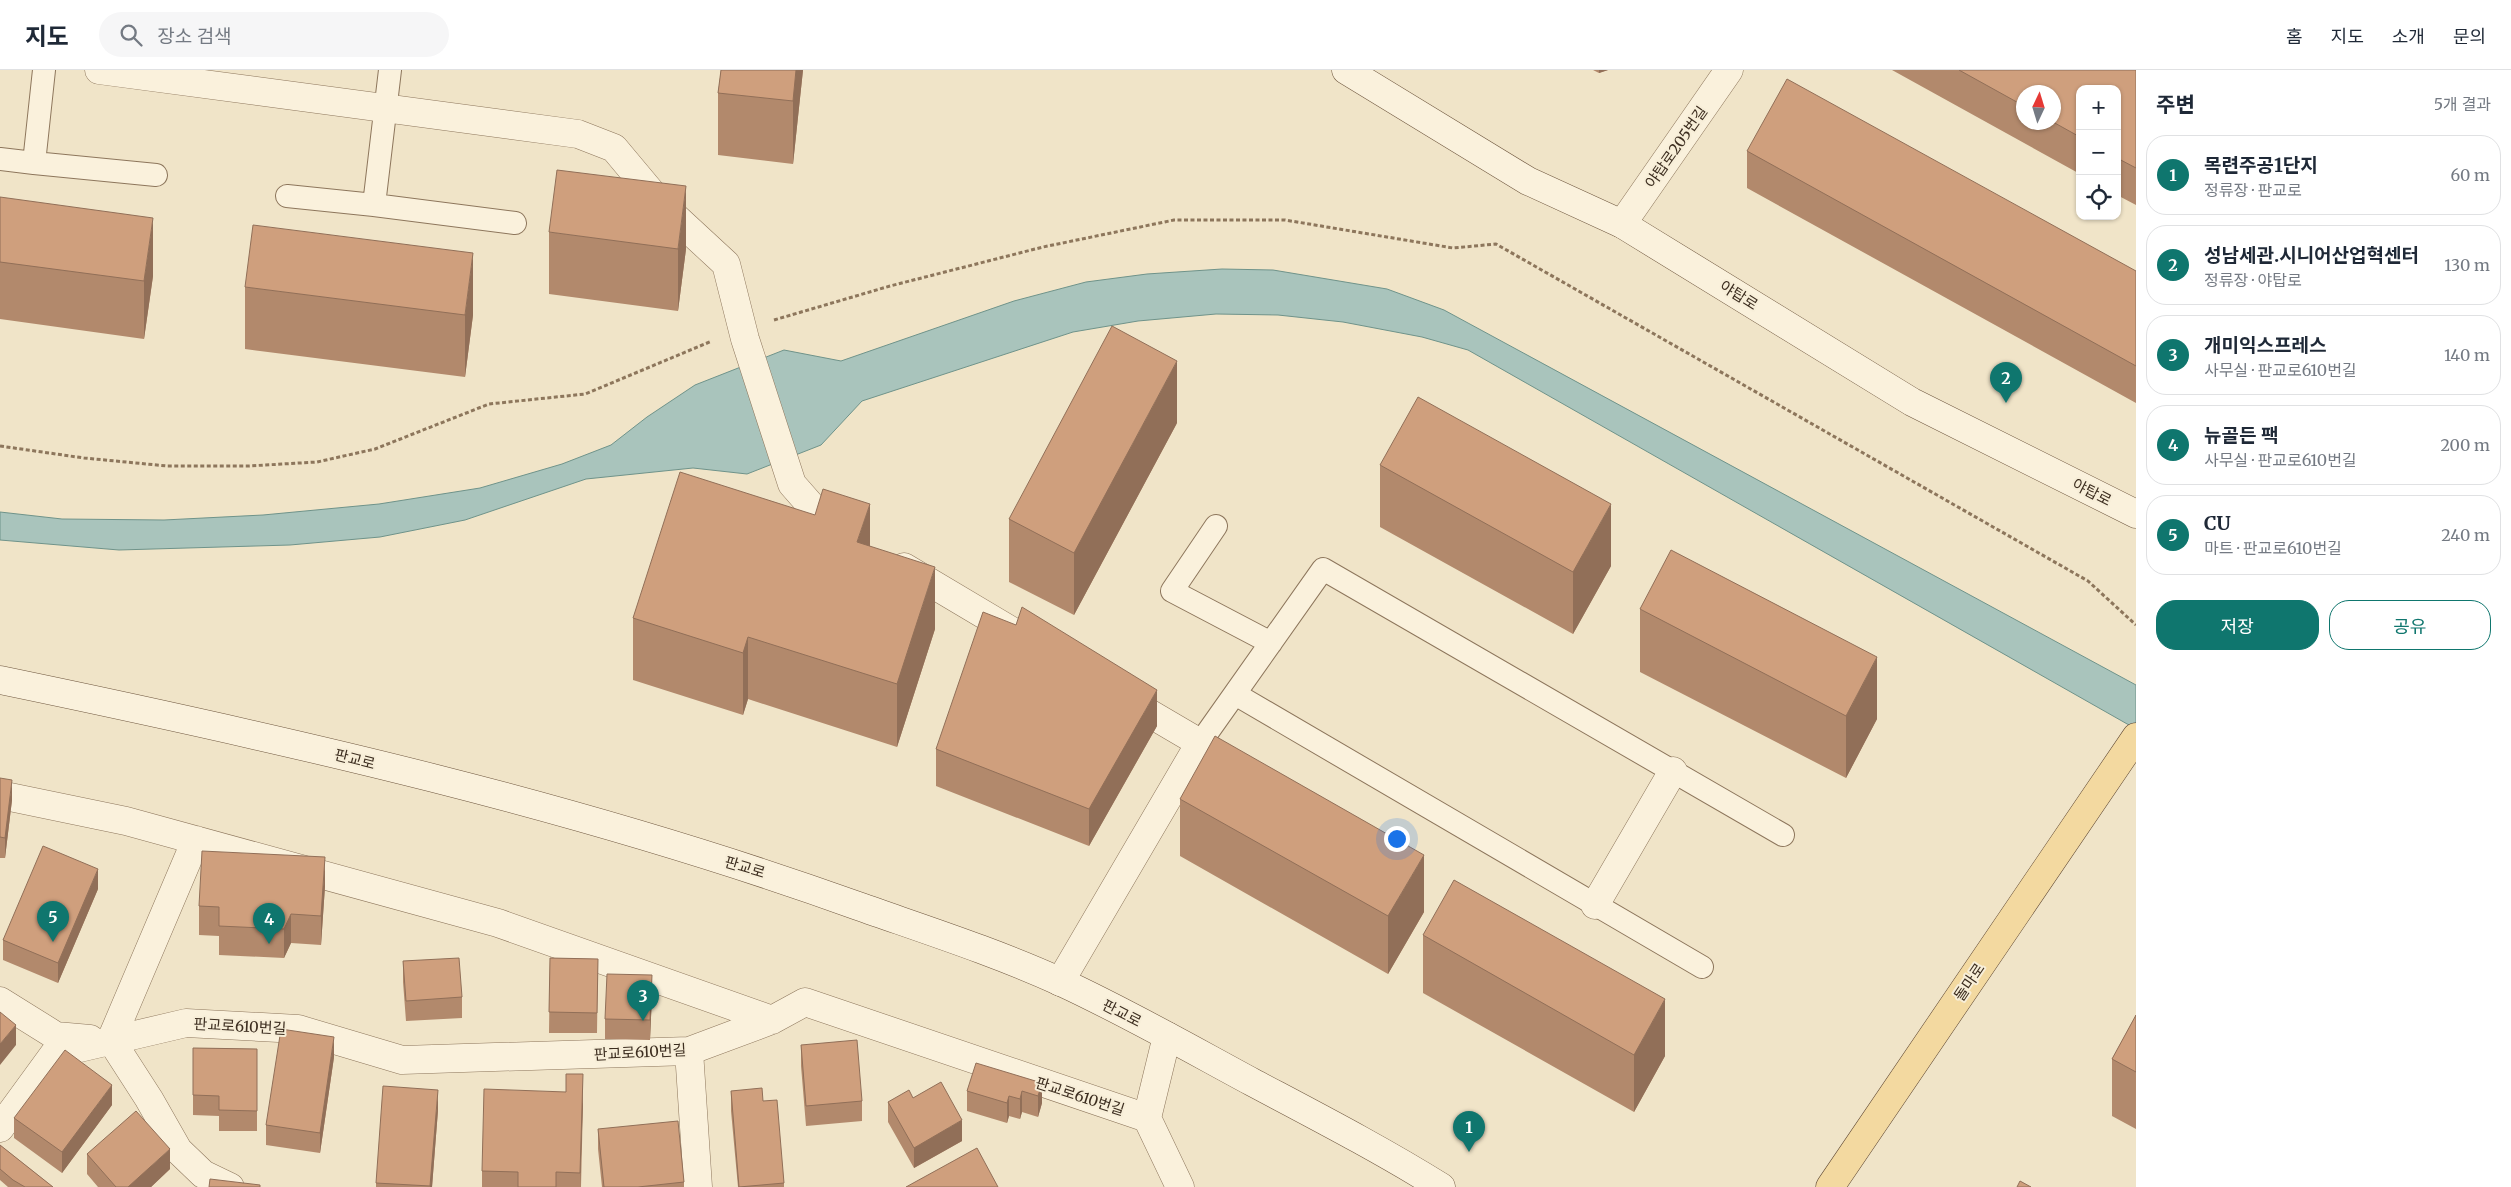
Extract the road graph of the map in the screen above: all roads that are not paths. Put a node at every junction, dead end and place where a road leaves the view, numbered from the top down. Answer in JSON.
{"nodes":[{"id":1,"x":44,"y":70,"type":"edge"},
{"id":2,"x":99,"y":70,"type":"edge"},
{"id":3,"x":390,"y":70,"type":"edge"},
{"id":4,"x":1346,"y":70,"type":"edge"},
{"id":5,"x":1729,"y":70,"type":"edge"},
{"id":6,"x":384,"y":108,"type":"junction"},
{"id":7,"x":0,"y":159,"type":"edge"},
{"id":8,"x":34,"y":163,"type":"junction"},
{"id":9,"x":156,"y":175,"type":"dead end"},
{"id":10,"x":287,"y":196,"type":"dead end"},
{"id":11,"x":374,"y":205,"type":"junction"},
{"id":12,"x":515,"y":222,"type":"dead end"},
{"id":13,"x":1622,"y":224,"type":"junction"},
{"id":14,"x":2136,"y":514,"type":"edge"},
{"id":15,"x":1216,"y":526,"type":"dead end"},
{"id":16,"x":1271,"y":643,"type":"junction"},
{"id":17,"x":1039,"y":647,"type":"edge"},
{"id":18,"x":0,"y":680,"type":"edge"},
{"id":19,"x":1106,"y":688,"type":"edge"},
{"id":20,"x":1234,"y":694,"type":"junction"},
{"id":21,"x":2136,"y":737,"type":"edge"},
{"id":22,"x":1200,"y":743,"type":"junction"},
{"id":23,"x":1673,"y":771,"type":"junction"},
{"id":24,"x":0,"y":795,"type":"edge"},
{"id":25,"x":1783,"y":835,"type":"dead end"},
{"id":26,"x":196,"y":840,"type":"junction"},
{"id":27,"x":1595,"y":905,"type":"junction"},
{"id":28,"x":1702,"y":967,"type":"dead end"},
{"id":29,"x":1060,"y":982,"type":"junction"},
{"id":30,"x":0,"y":1001,"type":"edge"},
{"id":31,"x":772,"y":1020,"type":"junction"},
{"id":32,"x":1167,"y":1036,"type":"junction"},
{"id":33,"x":111,"y":1040,"type":"junction"},
{"id":34,"x":689,"y":1051,"type":"junction"},
{"id":35,"x":1147,"y":1118,"type":"junction"},
{"id":36,"x":0,"y":1128,"type":"edge"},
{"id":37,"x":198,"y":1181,"type":"edge"},
{"id":38,"x":230,"y":1187,"type":"edge"},
{"id":39,"x":698,"y":1187,"type":"edge"},
{"id":40,"x":1180,"y":1187,"type":"edge"},
{"id":41,"x":1441,"y":1187,"type":"edge"},
{"id":42,"x":1830,"y":1187,"type":"edge"}],
"edges":[{"from":1,"to":8,"type":"lane"},
{"from":2,"to":6,"type":"street"},
{"from":3,"to":6,"type":"lane"},
{"from":4,"to":13,"type":"street","name":"야탑로"},
{"from":5,"to":13,"type":"street","name":"야탑로205번길"},
{"from":6,"to":11,"type":"lane"},
{"from":6,"to":17,"type":"street"},
{"from":7,"to":8,"type":"lane"},
{"from":8,"to":9,"type":"lane"},
{"from":10,"to":11,"type":"lane"},
{"from":11,"to":12,"type":"lane"},
{"from":13,"to":14,"type":"street","name":"야탑로"},
{"from":15,"to":16,"type":"lane"},
{"from":16,"to":20,"type":"lane"},
{"from":16,"to":23,"type":"lane"},
{"from":18,"to":29,"type":"street","name":"판교로"},
{"from":19,"to":22,"type":"street"},
{"from":20,"to":22,"type":"lane"},
{"from":20,"to":27,"type":"lane"},
{"from":21,"to":42,"type":"main road","name":"돌마로"},
{"from":22,"to":29,"type":"street"},
{"from":23,"to":25,"type":"lane"},
{"from":23,"to":27,"type":"street"},
{"from":24,"to":26,"type":"street"},
{"from":26,"to":31,"type":"street"},
{"from":26,"to":33,"type":"street"},
{"from":27,"to":28,"type":"lane"},
{"from":29,"to":32,"type":"street","name":"판교로"},
{"from":30,"to":33,"type":"street","name":"판교로610번길"},
{"from":31,"to":34,"type":"street","name":"판교로610번길"},
{"from":31,"to":35,"type":"street","name":"판교로610번길"},
{"from":32,"to":35,"type":"street"},
{"from":32,"to":41,"type":"street","name":"판교로"},
{"from":33,"to":34,"type":"street","name":"판교로610번길"},
{"from":33,"to":36,"type":"street","name":"판교로610번길"},
{"from":33,"to":37,"type":"street"},
{"from":34,"to":39,"type":"street"},
{"from":35,"to":40,"type":"street"},
{"from":37,"to":38,"type":"street"}]}
